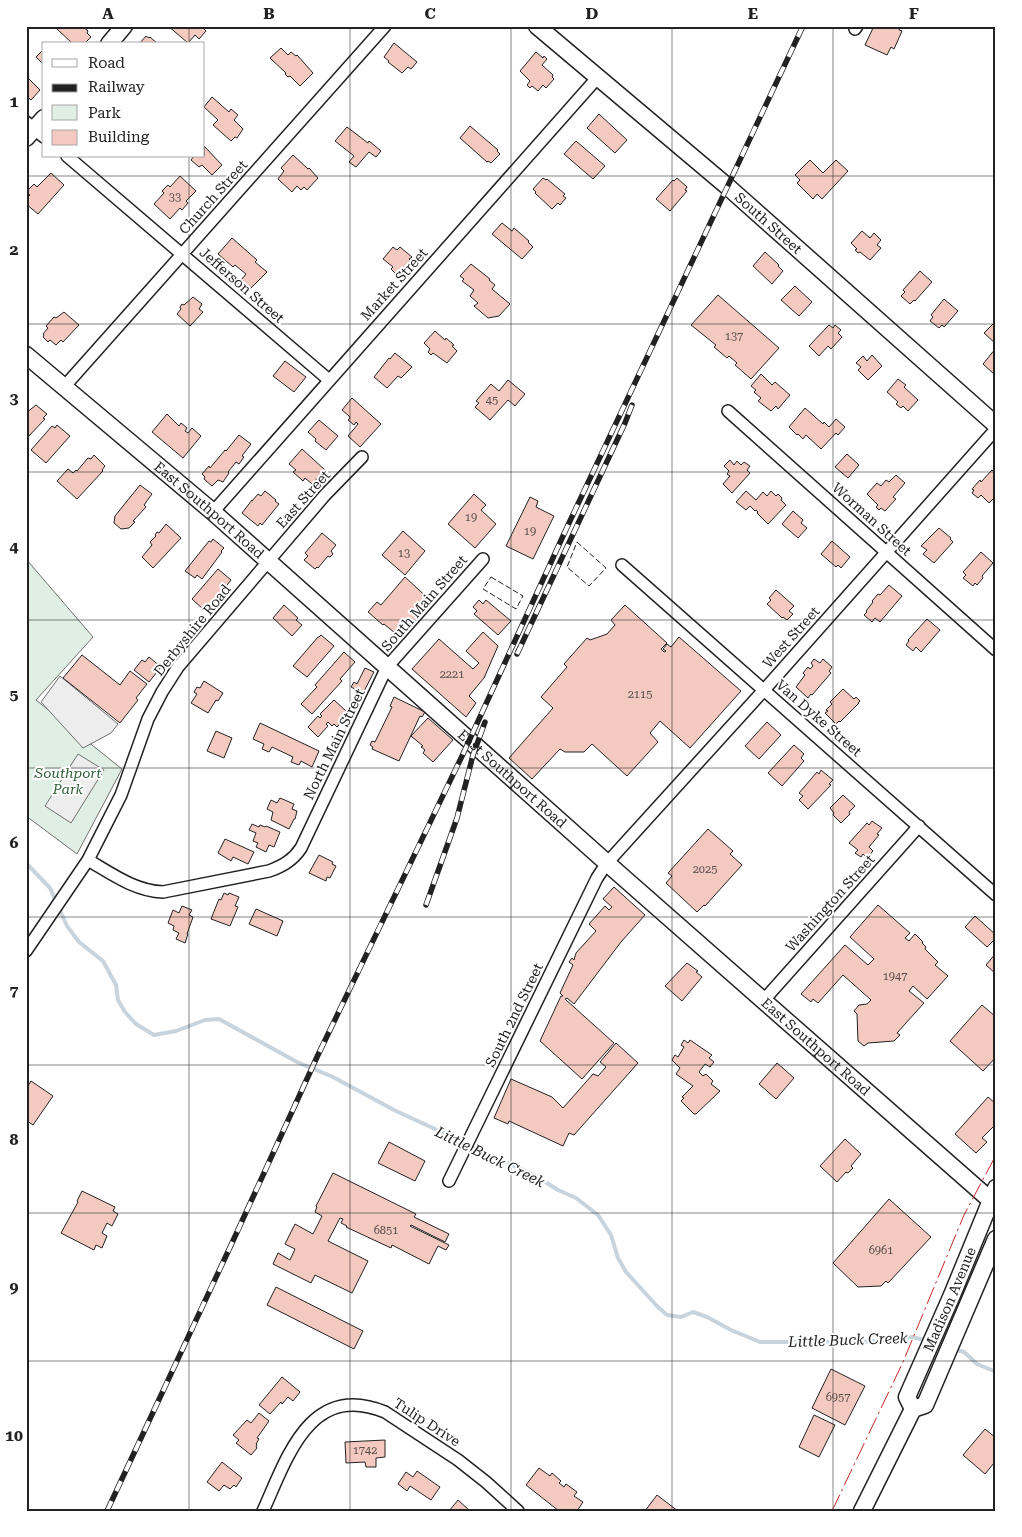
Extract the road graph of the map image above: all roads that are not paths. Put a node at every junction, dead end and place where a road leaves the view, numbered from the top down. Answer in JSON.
{"nodes":[{"id":1,"x":124,"y":26,"type":"edge"},
{"id":2,"x":385,"y":26,"type":"edge"},
{"id":3,"x":537,"y":26,"type":"edge"},
{"id":4,"x":111,"y":42,"type":"edge"},
{"id":5,"x":598,"y":77,"type":"junction"},
{"id":6,"x":68,"y":158,"type":"edge"},
{"id":7,"x":183,"y":254,"type":"junction"},
{"id":8,"x":26,"y":355,"type":"edge"},
{"id":9,"x":329,"y":380,"type":"junction"},
{"id":10,"x":64,"y":387,"type":"junction"},
{"id":11,"x":728,"y":410,"type":"dead end"},
{"id":12,"x":996,"y":425,"type":"edge"},
{"id":13,"x":996,"y":429,"type":"edge"},
{"id":14,"x":362,"y":458,"type":"dead end"},
{"id":15,"x":213,"y":512,"type":"junction"},
{"id":16,"x":886,"y":552,"type":"junction"},
{"id":17,"x":483,"y":559,"type":"dead end"},
{"id":18,"x":268,"y":561,"type":"junction"},
{"id":19,"x":622,"y":565,"type":"dead end"},
{"id":20,"x":996,"y":650,"type":"edge"},
{"id":21,"x":387,"y":667,"type":"junction"},
{"id":22,"x":764,"y":690,"type":"junction"},
{"id":23,"x":919,"y":826,"type":"junction"},
{"id":24,"x":88,"y":860,"type":"junction"},
{"id":25,"x":608,"y":863,"type":"junction"},
{"id":26,"x":996,"y":894,"type":"edge"},
{"id":27,"x":26,"y":951,"type":"edge"},
{"id":28,"x":763,"y":1001,"type":"junction"},
{"id":29,"x":449,"y":1181,"type":"dead end"},
{"id":30,"x":994,"y":1198,"type":"edge"},
{"id":31,"x":996,"y":1239,"type":"edge"},
{"id":32,"x":913,"y":1410,"type":"junction"},
{"id":33,"x":263,"y":1511,"type":"edge"},
{"id":34,"x":518,"y":1511,"type":"edge"},
{"id":35,"x":862,"y":1511,"type":"edge"}],
"edges":[{"from":1,"to":4,"type":"main road"},
{"from":2,"to":7,"type":"street","name":"Church Street"},
{"from":3,"to":5,"type":"main road","name":"South Street"},
{"from":5,"to":9,"type":"street","name":"Market Street"},
{"from":5,"to":12,"type":"main road","name":"South Street"},
{"from":6,"to":7,"type":"street","name":"Jefferson Street"},
{"from":7,"to":9,"type":"street","name":"Jefferson Street"},
{"from":7,"to":10,"type":"street","name":"Church Street"},
{"from":8,"to":10,"type":"main road","name":"East Southport Road"},
{"from":9,"to":15,"type":"street","name":"Market Street"},
{"from":10,"to":15,"type":"main road","name":"East Southport Road"},
{"from":11,"to":16,"type":"street","name":"Worman Street"},
{"from":13,"to":16,"type":"street","name":"West Street"},
{"from":14,"to":18,"type":"street","name":"East Street"},
{"from":15,"to":18,"type":"main road","name":"East Southport Road"},
{"from":16,"to":20,"type":"street","name":"Worman Street"},
{"from":16,"to":22,"type":"street","name":"West Street"},
{"from":17,"to":21,"type":"street","name":"South Main Street"},
{"from":18,"to":21,"type":"main road","name":"East Southport Road"},
{"from":18,"to":24,"type":"street","name":"Derbyshire Road"},
{"from":19,"to":22,"type":"street","name":"Van Dyke Street"},
{"from":21,"to":24,"type":"street","name":"North Main Street"},
{"from":21,"to":25,"type":"main road","name":"East Southport Road"},
{"from":22,"to":23,"type":"street","name":"Van Dyke Street"},
{"from":22,"to":25,"type":"street","name":"West Street"},
{"from":23,"to":26,"type":"street","name":"Van Dyke Street"},
{"from":23,"to":28,"type":"street","name":"Washington Street"},
{"from":24,"to":27,"type":"street","name":"Derbyshire Road"},
{"from":25,"to":28,"type":"main road","name":"East Southport Road"},
{"from":25,"to":29,"type":"street","name":"South 2nd Street"},
{"from":28,"to":30,"type":"main road","name":"East Southport Road"},
{"from":30,"to":32,"type":"main road","name":"Madison Avenue"},
{"from":31,"to":32,"type":"main road","name":"Madison Avenue"},
{"from":32,"to":35,"type":"main road","name":"Madison Avenue"},
{"from":33,"to":34,"type":"street","name":"Tulip Drive"}]}
